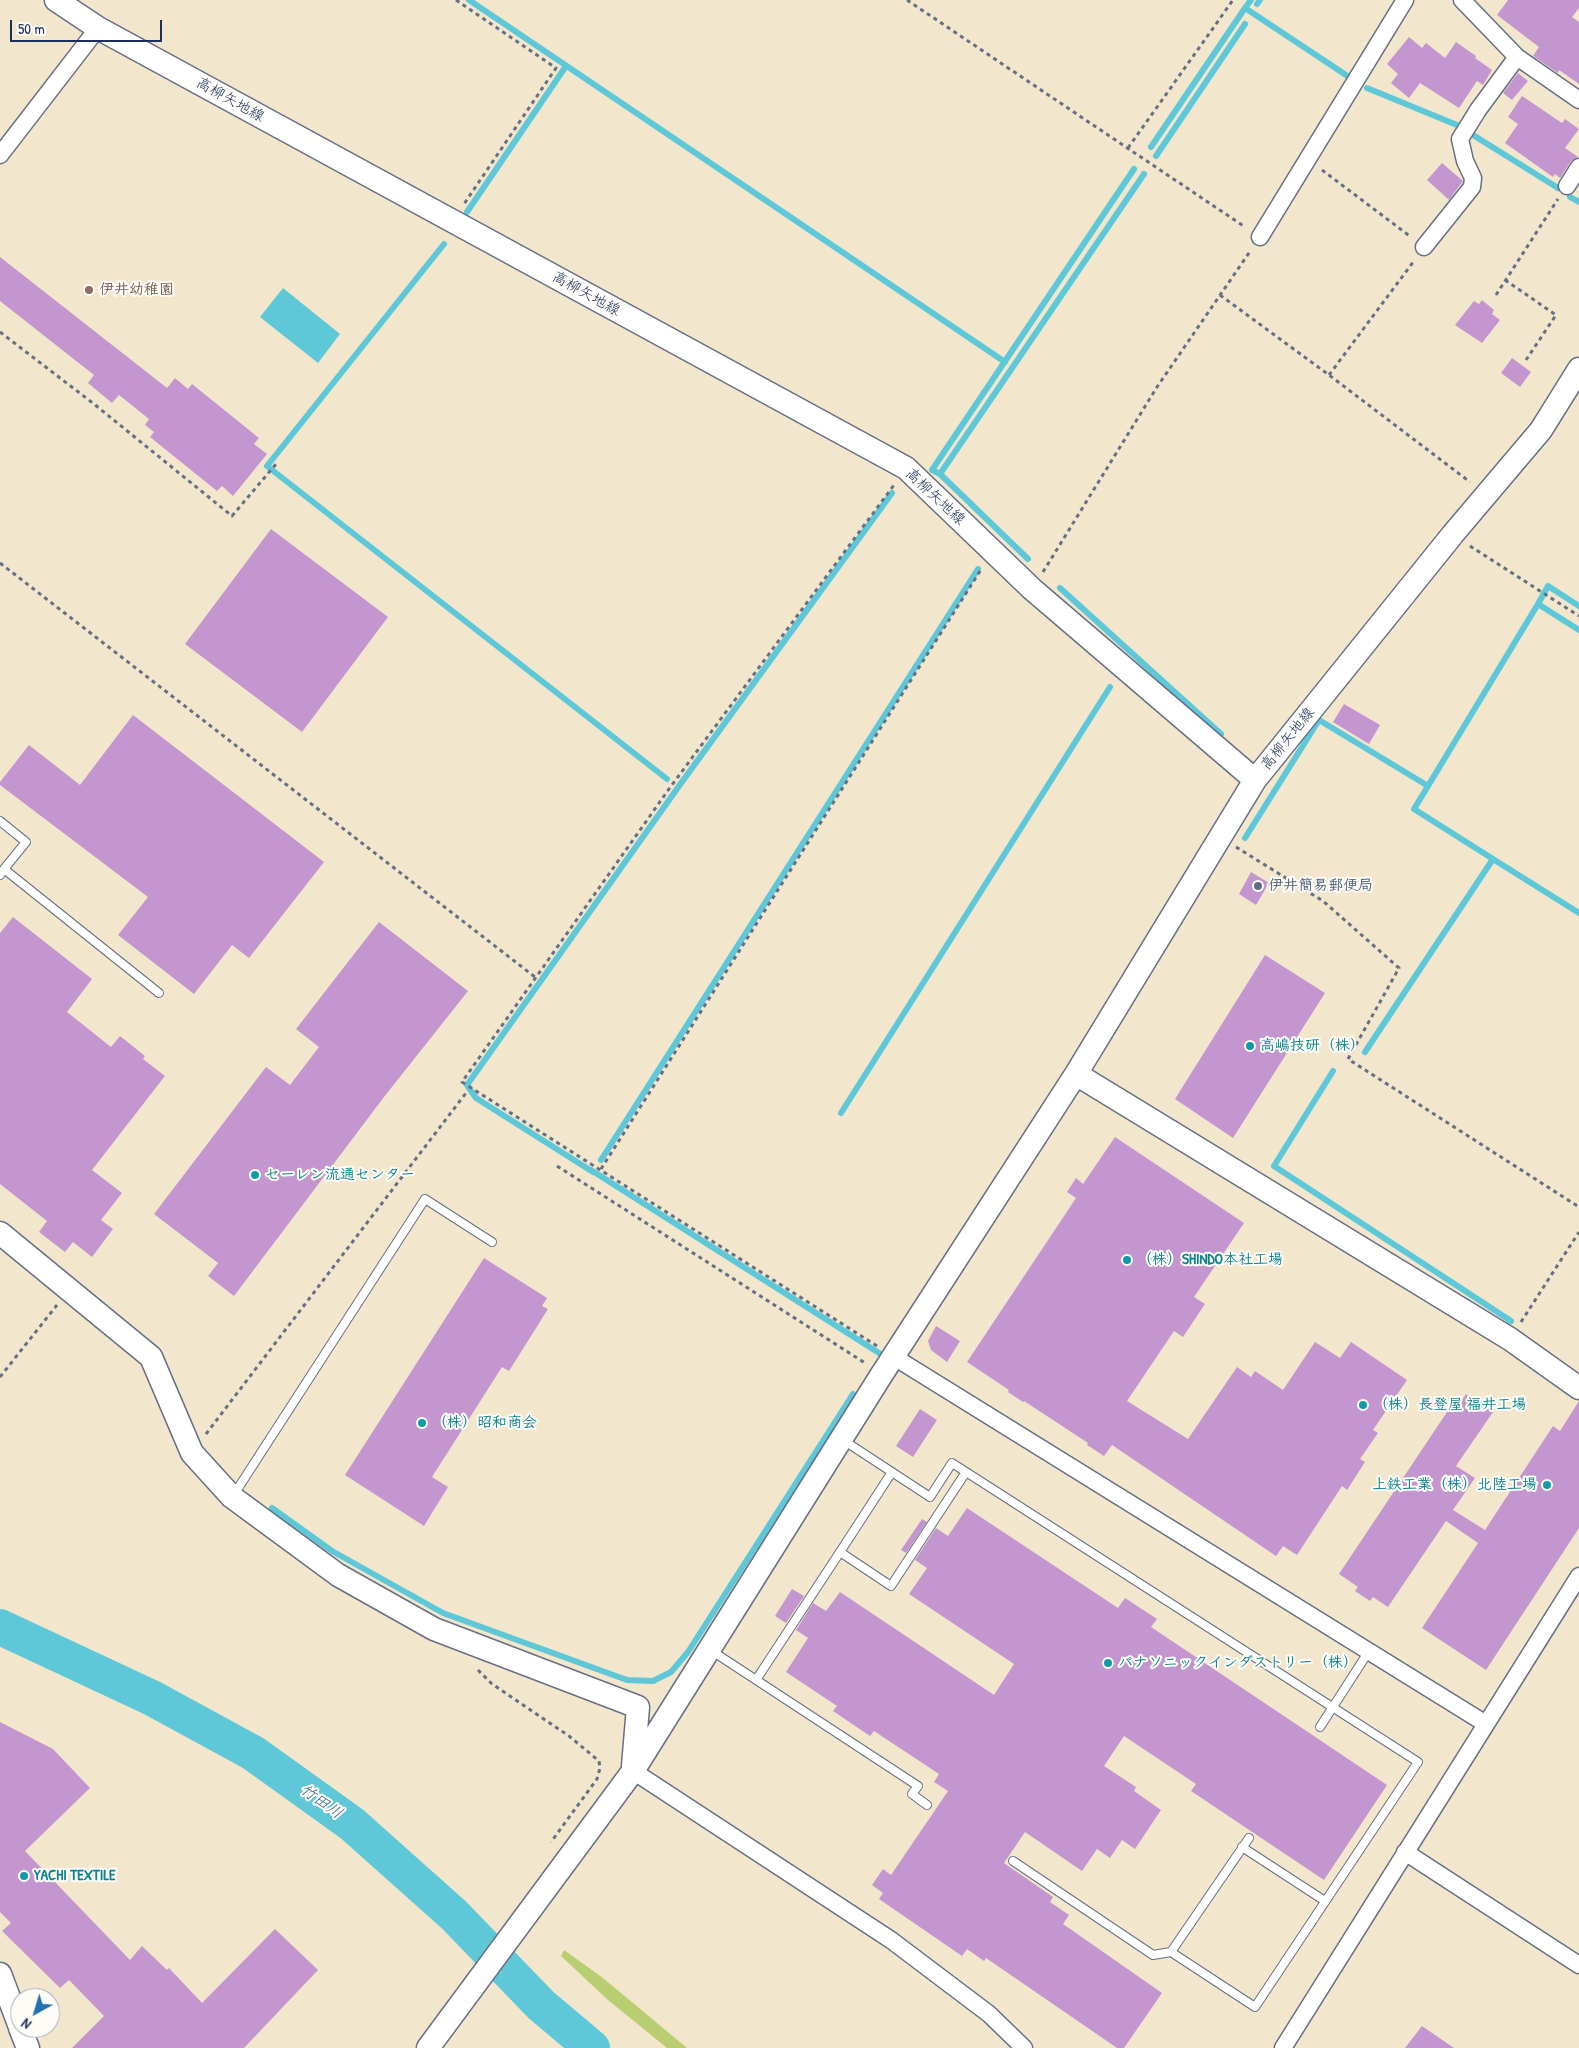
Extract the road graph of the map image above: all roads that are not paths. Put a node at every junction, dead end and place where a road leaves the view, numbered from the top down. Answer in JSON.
{"nodes":[{"id":1,"x":56,"y":0,"type":"edge"},
{"id":2,"x":1405,"y":0,"type":"edge"},
{"id":3,"x":1462,"y":0,"type":"edge"},
{"id":4,"x":98,"y":28,"type":"junction"},
{"id":5,"x":1517,"y":56,"type":"junction"},
{"id":6,"x":1579,"y":100,"type":"edge"},
{"id":7,"x":0,"y":155,"type":"edge"},
{"id":8,"x":1579,"y":167,"type":"edge"},
{"id":9,"x":1567,"y":186,"type":"road end"},
{"id":10,"x":1260,"y":237,"type":"road end"},
{"id":11,"x":1424,"y":247,"type":"road end"},
{"id":12,"x":1579,"y":369,"type":"edge"},
{"id":13,"x":1254,"y":780,"type":"junction"},
{"id":14,"x":0,"y":821,"type":"edge"},
{"id":15,"x":2,"y":872,"type":"edge"},
{"id":16,"x":159,"y":993,"type":"dead end"},
{"id":17,"x":1076,"y":1074,"type":"junction"},
{"id":18,"x":0,"y":1233,"type":"edge"},
{"id":19,"x":492,"y":1242,"type":"dead end"},
{"id":20,"x":888,"y":1366,"type":"junction"},
{"id":21,"x":1579,"y":1388,"type":"edge"},
{"id":22,"x":841,"y":1439,"type":"junction"},
{"id":23,"x":892,"y":1472,"type":"junction"},
{"id":24,"x":966,"y":1472,"type":"junction"},
{"id":25,"x":232,"y":1497,"type":"junction"},
{"id":26,"x":840,"y":1552,"type":"junction"},
{"id":27,"x":1579,"y":1576,"type":"edge"},
{"id":28,"x":709,"y":1649,"type":"junction"},
{"id":29,"x":1369,"y":1651,"type":"junction"},
{"id":30,"x":756,"y":1680,"type":"junction"},
{"id":31,"x":1332,"y":1707,"type":"junction"},
{"id":32,"x":1486,"y":1724,"type":"junction"},
{"id":33,"x":1320,"y":1727,"type":"dead end"},
{"id":34,"x":633,"y":1771,"type":"junction"},
{"id":35,"x":927,"y":1805,"type":"dead end"},
{"id":36,"x":1249,"y":1838,"type":"dead end"},
{"id":37,"x":1242,"y":1847,"type":"junction"},
{"id":38,"x":1405,"y":1852,"type":"junction"},
{"id":39,"x":1013,"y":1861,"type":"dead end"},
{"id":40,"x":1325,"y":1901,"type":"junction"},
{"id":41,"x":1170,"y":1952,"type":"junction"},
{"id":42,"x":1579,"y":1965,"type":"edge"},
{"id":43,"x":0,"y":1974,"type":"edge"},
{"id":44,"x":10,"y":2001,"type":"edge"},
{"id":45,"x":428,"y":2048,"type":"edge"},
{"id":46,"x":1024,"y":2048,"type":"edge"},
{"id":47,"x":1283,"y":2048,"type":"edge"}],
"edges":[{"from":1,"to":4,"type":"street","name":"高柳矢地線"},
{"from":2,"to":10,"type":"street"},
{"from":3,"to":5,"type":"street"},
{"from":4,"to":7,"type":"street"},
{"from":4,"to":13,"type":"street","name":"高柳矢地線"},
{"from":5,"to":6,"type":"street"},
{"from":5,"to":11,"type":"street"},
{"from":8,"to":9,"type":"street"},
{"from":12,"to":13,"type":"street","name":"高柳矢地線"},
{"from":13,"to":17,"type":"street"},
{"from":14,"to":15,"type":"lane"},
{"from":15,"to":16,"type":"lane"},
{"from":17,"to":20,"type":"street"},
{"from":17,"to":21,"type":"street"},
{"from":18,"to":25,"type":"street"},
{"from":19,"to":25,"type":"lane"},
{"from":20,"to":22,"type":"street"},
{"from":20,"to":29,"type":"street"},
{"from":22,"to":23,"type":"lane"},
{"from":22,"to":28,"type":"street"},
{"from":23,"to":24,"type":"lane"},
{"from":23,"to":26,"type":"lane"},
{"from":24,"to":26,"type":"lane"},
{"from":24,"to":31,"type":"lane"},
{"from":25,"to":34,"type":"street"},
{"from":26,"to":30,"type":"lane"},
{"from":27,"to":32,"type":"street"},
{"from":28,"to":30,"type":"lane"},
{"from":28,"to":34,"type":"street"},
{"from":29,"to":31,"type":"lane"},
{"from":29,"to":32,"type":"street"},
{"from":30,"to":35,"type":"lane"},
{"from":31,"to":33,"type":"lane"},
{"from":31,"to":40,"type":"lane"},
{"from":32,"to":38,"type":"street"},
{"from":34,"to":45,"type":"street"},
{"from":34,"to":46,"type":"street"},
{"from":36,"to":37,"type":"lane"},
{"from":37,"to":40,"type":"lane"},
{"from":37,"to":41,"type":"lane"},
{"from":38,"to":42,"type":"street"},
{"from":38,"to":47,"type":"street"},
{"from":39,"to":41,"type":"lane"},
{"from":40,"to":41,"type":"lane"},
{"from":43,"to":44,"type":"street"}]}
